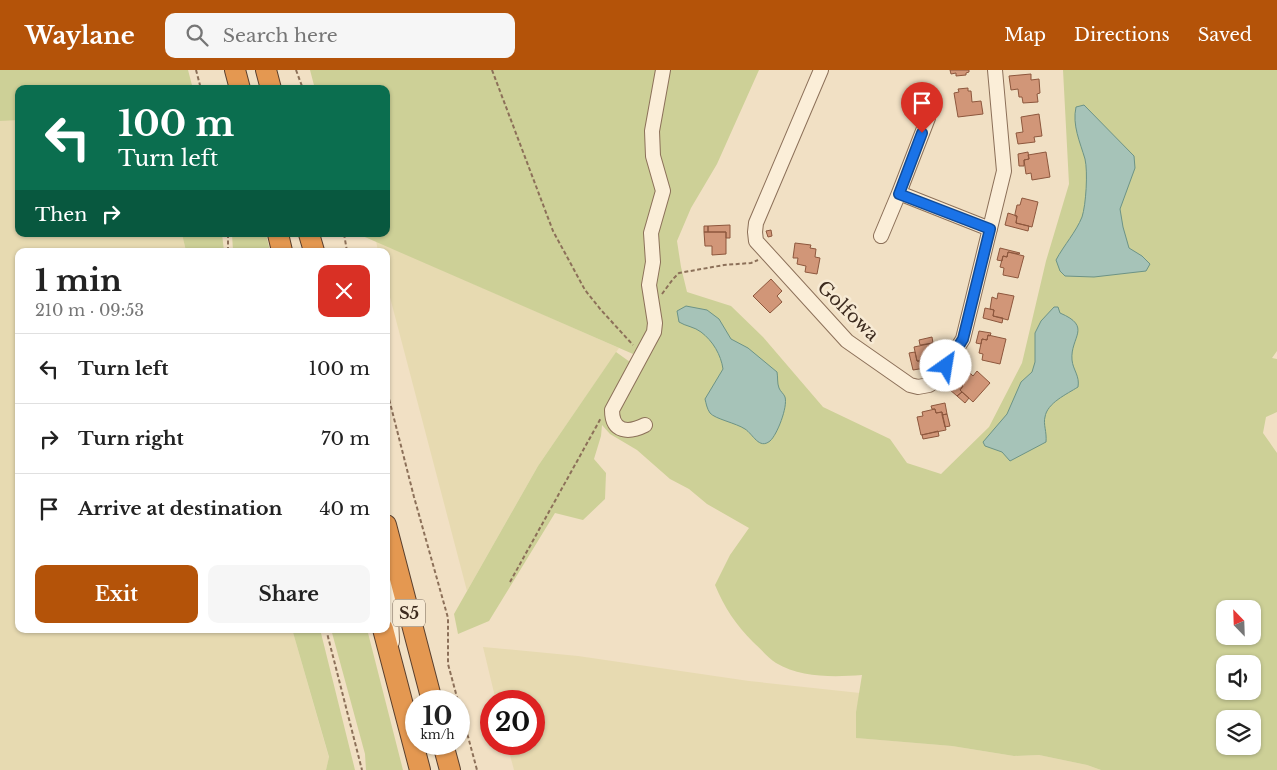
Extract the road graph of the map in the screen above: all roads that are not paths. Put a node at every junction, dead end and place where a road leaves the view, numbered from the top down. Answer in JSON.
{"nodes":[{"id":1,"x":235,"y":70,"type":"edge"},
{"id":2,"x":266,"y":70,"type":"edge"},
{"id":3,"x":663,"y":70,"type":"edge"},
{"id":4,"x":821,"y":70,"type":"edge"},
{"id":5,"x":995,"y":70,"type":"edge"},
{"id":6,"x":239,"y":85,"type":"edge"},
{"id":7,"x":270,"y":85,"type":"edge"},
{"id":8,"x":928,"y":118,"type":"dead end"},
{"id":9,"x":899,"y":194,"type":"junction"},
{"id":10,"x":990,"y":229,"type":"junction"},
{"id":11,"x":881,"y":236,"type":"dead end"},
{"id":12,"x":645,"y":425,"type":"dead end"},
{"id":13,"x":390,"y":539,"type":"edge"},
{"id":14,"x":390,"y":600,"type":"edge"},
{"id":15,"x":390,"y":620,"type":"edge"},
{"id":16,"x":384,"y":633,"type":"edge"},
{"id":17,"x":422,"y":661,"type":"junction"},
{"id":18,"x":394,"y":668,"type":"junction"},
{"id":19,"x":429,"y":690,"type":"edge"},
{"id":20,"x":446,"y":755,"type":"edge"},
{"id":21,"x":420,"y":770,"type":"edge"},
{"id":22,"x":450,"y":770,"type":"edge"}],
"edges":[{"from":1,"to":6,"type":"highway"},
{"from":2,"to":7,"type":"highway"},
{"from":3,"to":12,"type":"lane"},
{"from":4,"to":10,"type":"lane","name":"Golfowa"},
{"from":5,"to":10,"type":"lane","name":"Golfowa"},
{"from":8,"to":9,"type":"lane"},
{"from":9,"to":10,"type":"lane"},
{"from":9,"to":11,"type":"lane"},
{"from":13,"to":17,"type":"highway","number":"S5"},
{"from":14,"to":17,"type":"lane"},
{"from":15,"to":18,"type":"lane"},
{"from":16,"to":18,"type":"highway","number":"S5"},
{"from":17,"to":19,"type":"highway","number":"S5"},
{"from":18,"to":21,"type":"highway","number":"S5"},
{"from":20,"to":22,"type":"highway"}]}
